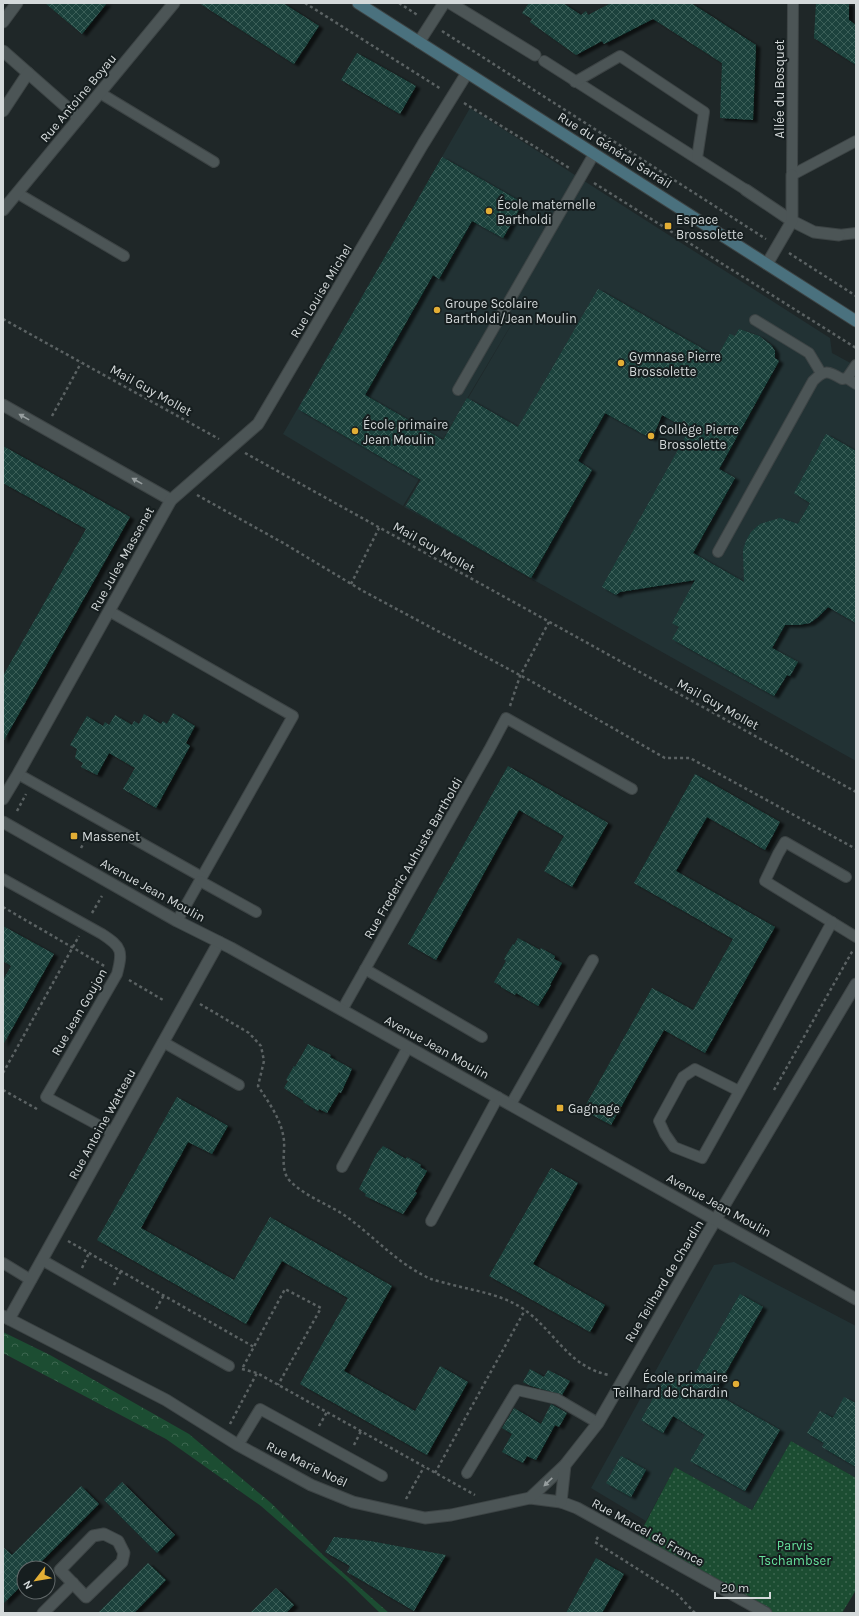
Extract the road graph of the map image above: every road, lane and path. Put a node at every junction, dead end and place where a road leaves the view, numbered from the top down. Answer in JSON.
{"nodes":[{"id":1,"x":17,"y":3,"type":"edge"},
{"id":2,"x":174,"y":3,"type":"edge"},
{"id":3,"x":358,"y":3,"type":"edge"},
{"id":4,"x":399,"y":3,"type":"edge"},
{"id":5,"x":444,"y":3,"type":"edge"},
{"id":6,"x":450,"y":3,"type":"edge"},
{"id":7,"x":793,"y":3,"type":"edge"},
{"id":8,"x":3,"y":22,"type":"edge"},
{"id":9,"x":431,"y":24,"type":"junction"},
{"id":10,"x":419,"y":42,"type":"junction"},
{"id":11,"x":3,"y":51,"type":"edge"},
{"id":12,"x":539,"y":58,"type":"joint"},
{"id":13,"x":28,"y":73,"type":"junction"},
{"id":14,"x":467,"y":73,"type":"junction"},
{"id":15,"x":575,"y":82,"type":"junction"},
{"id":16,"x":100,"y":93,"type":"junction"},
{"id":17,"x":3,"y":111,"type":"edge"},
{"id":18,"x":79,"y":118,"type":"junction"},
{"id":19,"x":856,"y":141,"type":"edge"},
{"id":20,"x":594,"y":154,"type":"junction"},
{"id":21,"x":697,"y":158,"type":"junction"},
{"id":22,"x":214,"y":162,"type":"dead end"},
{"id":23,"x":792,"y":175,"type":"junction"},
{"id":24,"x":746,"y":190,"type":"joint"},
{"id":25,"x":18,"y":193,"type":"junction"},
{"id":26,"x":3,"y":210,"type":"edge"},
{"id":27,"x":792,"y":221,"type":"junction"},
{"id":28,"x":856,"y":233,"type":"edge"},
{"id":29,"x":839,"y":235,"type":"joint"},
{"id":30,"x":778,"y":247,"type":"junction"},
{"id":31,"x":124,"y":256,"type":"dead end"},
{"id":32,"x":767,"y":264,"type":"junction"},
{"id":33,"x":856,"y":296,"type":"edge"},
{"id":34,"x":3,"y":319,"type":"edge"},
{"id":35,"x":755,"y":320,"type":"dead end"},
{"id":36,"x":856,"y":321,"type":"edge"},
{"id":37,"x":81,"y":363,"type":"junction"},
{"id":38,"x":856,"y":365,"type":"edge"},
{"id":39,"x":821,"y":374,"type":"junction"},
{"id":40,"x":846,"y":378,"type":"junction"},
{"id":41,"x":856,"y":384,"type":"edge"},
{"id":42,"x":458,"y":390,"type":"dead end"},
{"id":43,"x":3,"y":405,"type":"edge"},
{"id":44,"x":52,"y":416,"type":"dead end"},
{"id":45,"x":233,"y":447,"type":"junction"},
{"id":46,"x":186,"y":486,"type":"junction"},
{"id":47,"x":171,"y":500,"type":"junction"},
{"id":48,"x":379,"y":528,"type":"junction"},
{"id":49,"x":718,"y":552,"type":"dead end"},
{"id":50,"x":351,"y":584,"type":"junction"},
{"id":51,"x":109,"y":611,"type":"junction"},
{"id":52,"x":549,"y":622,"type":"junction"},
{"id":53,"x":520,"y":676,"type":"junction"},
{"id":54,"x":506,"y":718,"type":"junction"},
{"id":55,"x":18,"y":774,"type":"junction"},
{"id":56,"x":32,"y":782,"type":"junction"},
{"id":57,"x":632,"y":789,"type":"dead end"},
{"id":58,"x":856,"y":792,"type":"edge"},
{"id":59,"x":3,"y":799,"type":"edge"},
{"id":60,"x":17,"y":811,"type":"dead end"},
{"id":61,"x":97,"y":818,"type":"junction"},
{"id":62,"x":3,"y":822,"type":"edge"},
{"id":63,"x":82,"y":848,"type":"dead end"},
{"id":64,"x":856,"y":849,"type":"edge"},
{"id":65,"x":846,"y":877,"type":"dead end"},
{"id":66,"x":3,"y":879,"type":"edge"},
{"id":67,"x":201,"y":879,"type":"junction"},
{"id":68,"x":102,"y":896,"type":"dead end"},
{"id":69,"x":3,"y":907,"type":"edge"},
{"id":70,"x":256,"y":912,"type":"dead end"},
{"id":71,"x":177,"y":920,"type":"junction"},
{"id":72,"x":832,"y":922,"type":"junction"},
{"id":73,"x":86,"y":925,"type":"junction"},
{"id":74,"x":856,"y":937,"type":"edge"},
{"id":75,"x":219,"y":942,"type":"junction"},
{"id":76,"x":856,"y":944,"type":"edge"},
{"id":77,"x":73,"y":948,"type":"junction"},
{"id":78,"x":593,"y":960,"type":"dead end"},
{"id":79,"x":365,"y":969,"type":"junction"},
{"id":80,"x":117,"y":974,"type":"junction"},
{"id":81,"x":856,"y":984,"type":"edge"},
{"id":82,"x":188,"y":997,"type":"junction"},
{"id":83,"x":163,"y":1000,"type":"dead end"},
{"id":84,"x":342,"y":1010,"type":"junction"},
{"id":85,"x":482,"y":1037,"type":"dead end"},
{"id":86,"x":163,"y":1042,"type":"junction"},
{"id":87,"x":408,"y":1047,"type":"junction"},
{"id":88,"x":3,"y":1073,"type":"edge"},
{"id":89,"x":239,"y":1085,"type":"dead end"},
{"id":90,"x":739,"y":1091,"type":"junction"},
{"id":91,"x":498,"y":1097,"type":"junction"},
{"id":92,"x":770,"y":1097,"type":"dead end"},
{"id":93,"x":511,"y":1104,"type":"junction"},
{"id":94,"x":113,"y":1133,"type":"junction"},
{"id":95,"x":342,"y":1166,"type":"dead end"},
{"id":96,"x":717,"y":1220,"type":"junction"},
{"id":97,"x":431,"y":1221,"type":"dead end"},
{"id":98,"x":67,"y":1240,"type":"dead end"},
{"id":99,"x":42,"y":1260,"type":"junction"},
{"id":100,"x":3,"y":1263,"type":"edge"},
{"id":101,"x":31,"y":1280,"type":"junction"},
{"id":102,"x":856,"y":1298,"type":"edge"},
{"id":103,"x":525,"y":1310,"type":"junction"},
{"id":104,"x":6,"y":1318,"type":"edge"},
{"id":105,"x":254,"y":1347,"type":"junction"},
{"id":106,"x":229,"y":1366,"type":"joint"},
{"id":107,"x":242,"y":1369,"type":"junction"},
{"id":108,"x":257,"y":1373,"type":"junction"},
{"id":109,"x":624,"y":1378,"type":"junction"},
{"id":110,"x":278,"y":1385,"type":"junction"},
{"id":111,"x":598,"y":1423,"type":"junction"},
{"id":112,"x":229,"y":1426,"type":"dead end"},
{"id":113,"x":238,"y":1445,"type":"junction"},
{"id":114,"x":566,"y":1465,"type":"junction"},
{"id":115,"x":424,"y":1467,"type":"junction"},
{"id":116,"x":435,"y":1473,"type":"junction"},
{"id":117,"x":467,"y":1473,"type":"dead end"},
{"id":118,"x":382,"y":1476,"type":"dead end"},
{"id":119,"x":480,"y":1498,"type":"dead end"},
{"id":120,"x":530,"y":1498,"type":"junction"},
{"id":121,"x":561,"y":1502,"type":"junction"},
{"id":122,"x":402,"y":1504,"type":"dead end"},
{"id":123,"x":606,"y":1525,"type":"junction"},
{"id":124,"x":73,"y":1584,"type":"junction"},
{"id":125,"x":43,"y":1613,"type":"edge"},
{"id":126,"x":695,"y":1613,"type":"edge"},
{"id":127,"x":766,"y":1613,"type":"edge"}],
"edges":[{"from":1,"to":8,"type":"street"},
{"from":2,"to":16,"type":"street","name":"Rue Antoine Boyau"},
{"from":3,"to":10,"type":"main road","name":"Rue du Général Sarrail"},
{"from":4,"to":9,"type":"path"},
{"from":5,"to":9,"type":"street"},
{"from":6,"to":12,"type":"street"},
{"from":7,"to":23,"type":"lane","name":"Allée du Bosquet"},
{"from":9,"to":10,"type":"street"},
{"from":9,"to":30,"type":"path"},
{"from":10,"to":14,"type":"main road","name":"Rue du Général Sarrail"},
{"from":11,"to":13,"type":"street"},
{"from":12,"to":15,"type":"lane"},
{"from":13,"to":17,"type":"street"},
{"from":13,"to":18,"type":"street"},
{"from":14,"to":20,"type":"main road","name":"Rue du Général Sarrail"},
{"from":14,"to":45,"type":"street","name":"Rue Louise Michel"},
{"from":15,"to":21,"type":"lane"},
{"from":15,"to":21,"type":"lane"},
{"from":16,"to":18,"type":"street","name":"Rue Antoine Boyau"},
{"from":16,"to":22,"type":"lane"},
{"from":18,"to":25,"type":"street","name":"Rue Antoine Boyau"},
{"from":19,"to":23,"type":"lane"},
{"from":20,"to":32,"type":"main road","name":"Rue du Général Sarrail"},
{"from":20,"to":42,"type":"lane"},
{"from":21,"to":24,"type":"lane"},
{"from":23,"to":27,"type":"street","name":"Allée du Bosquet"},
{"from":24,"to":27,"type":"street"},
{"from":25,"to":26,"type":"street","name":"Rue Antoine Boyau"},
{"from":25,"to":31,"type":"lane"},
{"from":27,"to":29,"type":"street"},
{"from":27,"to":30,"type":"street","name":"Allée du Bosquet"},
{"from":28,"to":29,"type":"lane"},
{"from":30,"to":32,"type":"street","name":"Allée du Bosquet"},
{"from":30,"to":33,"type":"path"},
{"from":32,"to":36,"type":"main road","name":"Rue du Général Sarrail"},
{"from":34,"to":37,"type":"path","name":"Mail Guy Mollet"},
{"from":35,"to":39,"type":"lane"},
{"from":37,"to":44,"type":"path"},
{"from":37,"to":45,"type":"path","name":"Mail Guy Mollet"},
{"from":38,"to":40,"type":"lane"},
{"from":39,"to":40,"type":"lane"},
{"from":39,"to":49,"type":"lane"},
{"from":40,"to":41,"type":"lane"},
{"from":47,"to":43,"type":"street","name":"Rue Jules Massenet","one_way":true},
{"from":45,"to":46,"type":"street","name":"Rue Louise Michel"},
{"from":45,"to":48,"type":"path","name":"Mail Guy Mollet"},
{"from":46,"to":47,"type":"street","name":"Rue Louise Michel"},
{"from":46,"to":50,"type":"path"},
{"from":47,"to":51,"type":"street","name":"Rue Jules Massenet"},
{"from":48,"to":50,"type":"path"},
{"from":48,"to":52,"type":"path","name":"Mail Guy Mollet"},
{"from":50,"to":53,"type":"path"},
{"from":51,"to":55,"type":"street","name":"Rue Jules Massenet"},
{"from":51,"to":67,"type":"lane"},
{"from":52,"to":53,"type":"path"},
{"from":52,"to":58,"type":"path","name":"Mail Guy Mollet"},
{"from":53,"to":54,"type":"path"},
{"from":53,"to":64,"type":"path"},
{"from":54,"to":57,"type":"lane"},
{"from":54,"to":79,"type":"lane","name":"Rue Frederic Auhuste Bartholdi"},
{"from":55,"to":56,"type":"lane"},
{"from":55,"to":59,"type":"street","name":"Rue Jules Massenet"},
{"from":56,"to":60,"type":"path"},
{"from":56,"to":61,"type":"lane"},
{"from":61,"to":63,"type":"path"},
{"from":61,"to":67,"type":"lane"},
{"from":62,"to":71,"type":"street","name":"Avenue Jean Moulin"},
{"from":65,"to":72,"type":"lane"},
{"from":66,"to":73,"type":"lane","name":"Rue Jean Goujon"},
{"from":67,"to":70,"type":"lane"},
{"from":67,"to":71,"type":"lane"},
{"from":68,"to":73,"type":"path"},
{"from":69,"to":77,"type":"path"},
{"from":71,"to":75,"type":"street","name":"Avenue Jean Moulin"},
{"from":72,"to":74,"type":"lane"},
{"from":72,"to":90,"type":"lane"},
{"from":73,"to":77,"type":"path"},
{"from":73,"to":80,"type":"lane","name":"Rue Jean Goujon"},
{"from":75,"to":82,"type":"street","name":"Rue Antoine Watteau"},
{"from":75,"to":84,"type":"street","name":"Avenue Jean Moulin"},
{"from":76,"to":92,"type":"path"},
{"from":77,"to":80,"type":"path"},
{"from":77,"to":88,"type":"path"},
{"from":78,"to":93,"type":"lane"},
{"from":79,"to":84,"type":"lane","name":"Rue Frederic Auhuste Bartholdi"},
{"from":79,"to":85,"type":"lane"},
{"from":80,"to":83,"type":"path"},
{"from":80,"to":94,"type":"lane","name":"Rue Jean Goujon"},
{"from":81,"to":96,"type":"street","name":"Rue Teilhard de Chardin"},
{"from":82,"to":86,"type":"street","name":"Rue Antoine Watteau"},
{"from":82,"to":103,"type":"path"},
{"from":84,"to":87,"type":"street","name":"Avenue Jean Moulin"},
{"from":86,"to":89,"type":"lane"},
{"from":86,"to":94,"type":"street","name":"Rue Antoine Watteau"},
{"from":87,"to":91,"type":"street","name":"Avenue Jean Moulin"},
{"from":87,"to":95,"type":"lane"},
{"from":90,"to":90,"type":"lane"},
{"from":91,"to":93,"type":"street","name":"Avenue Jean Moulin"},
{"from":91,"to":97,"type":"lane"},
{"from":93,"to":96,"type":"street","name":"Avenue Jean Moulin"},
{"from":94,"to":99,"type":"street","name":"Rue Antoine Watteau"},
{"from":96,"to":102,"type":"street","name":"Avenue Jean Moulin"},
{"from":96,"to":109,"type":"street","name":"Rue Teilhard de Chardin"},
{"from":98,"to":105,"type":"path"},
{"from":99,"to":101,"type":"street","name":"Rue Antoine Watteau"},
{"from":99,"to":106,"type":"lane"},
{"from":100,"to":101,"type":"lane"},
{"from":101,"to":104,"type":"street","name":"Rue Antoine Watteau"},
{"from":103,"to":109,"type":"path"},
{"from":103,"to":116,"type":"path"},
{"from":104,"to":113,"type":"street","name":"Rue Marie Noël"},
{"from":105,"to":107,"type":"path"},
{"from":105,"to":110,"type":"path"},
{"from":106,"to":107,"type":"path"},
{"from":107,"to":108,"type":"path"},
{"from":108,"to":110,"type":"path"},
{"from":108,"to":112,"type":"path"},
{"from":109,"to":111,"type":"street","name":"Rue Teilhard de Chardin"},
{"from":110,"to":115,"type":"path"},
{"from":111,"to":114,"type":"street","name":"Rue Teilhard de Chardin"},
{"from":111,"to":117,"type":"lane"},
{"from":113,"to":118,"type":"lane","name":"Rue Marie Noël"},
{"from":113,"to":120,"type":"street","name":"Rue Marie Noël"},
{"from":114,"to":120,"type":"street","name":"Rue Teilhard de Chardin","one_way":true},
{"from":114,"to":121,"type":"street","name":"Rue Teilhard de Chardin"},
{"from":115,"to":116,"type":"path"},
{"from":115,"to":122,"type":"path"},
{"from":116,"to":119,"type":"path"},
{"from":120,"to":121,"type":"street","name":"Rue Marcel de France"},
{"from":121,"to":123,"type":"street","name":"Rue Marcel de France"},
{"from":123,"to":126,"type":"path"},
{"from":123,"to":127,"type":"street","name":"Rue Marcel de France"},
{"from":124,"to":124,"type":"street"},
{"from":124,"to":125,"type":"street"}]}
